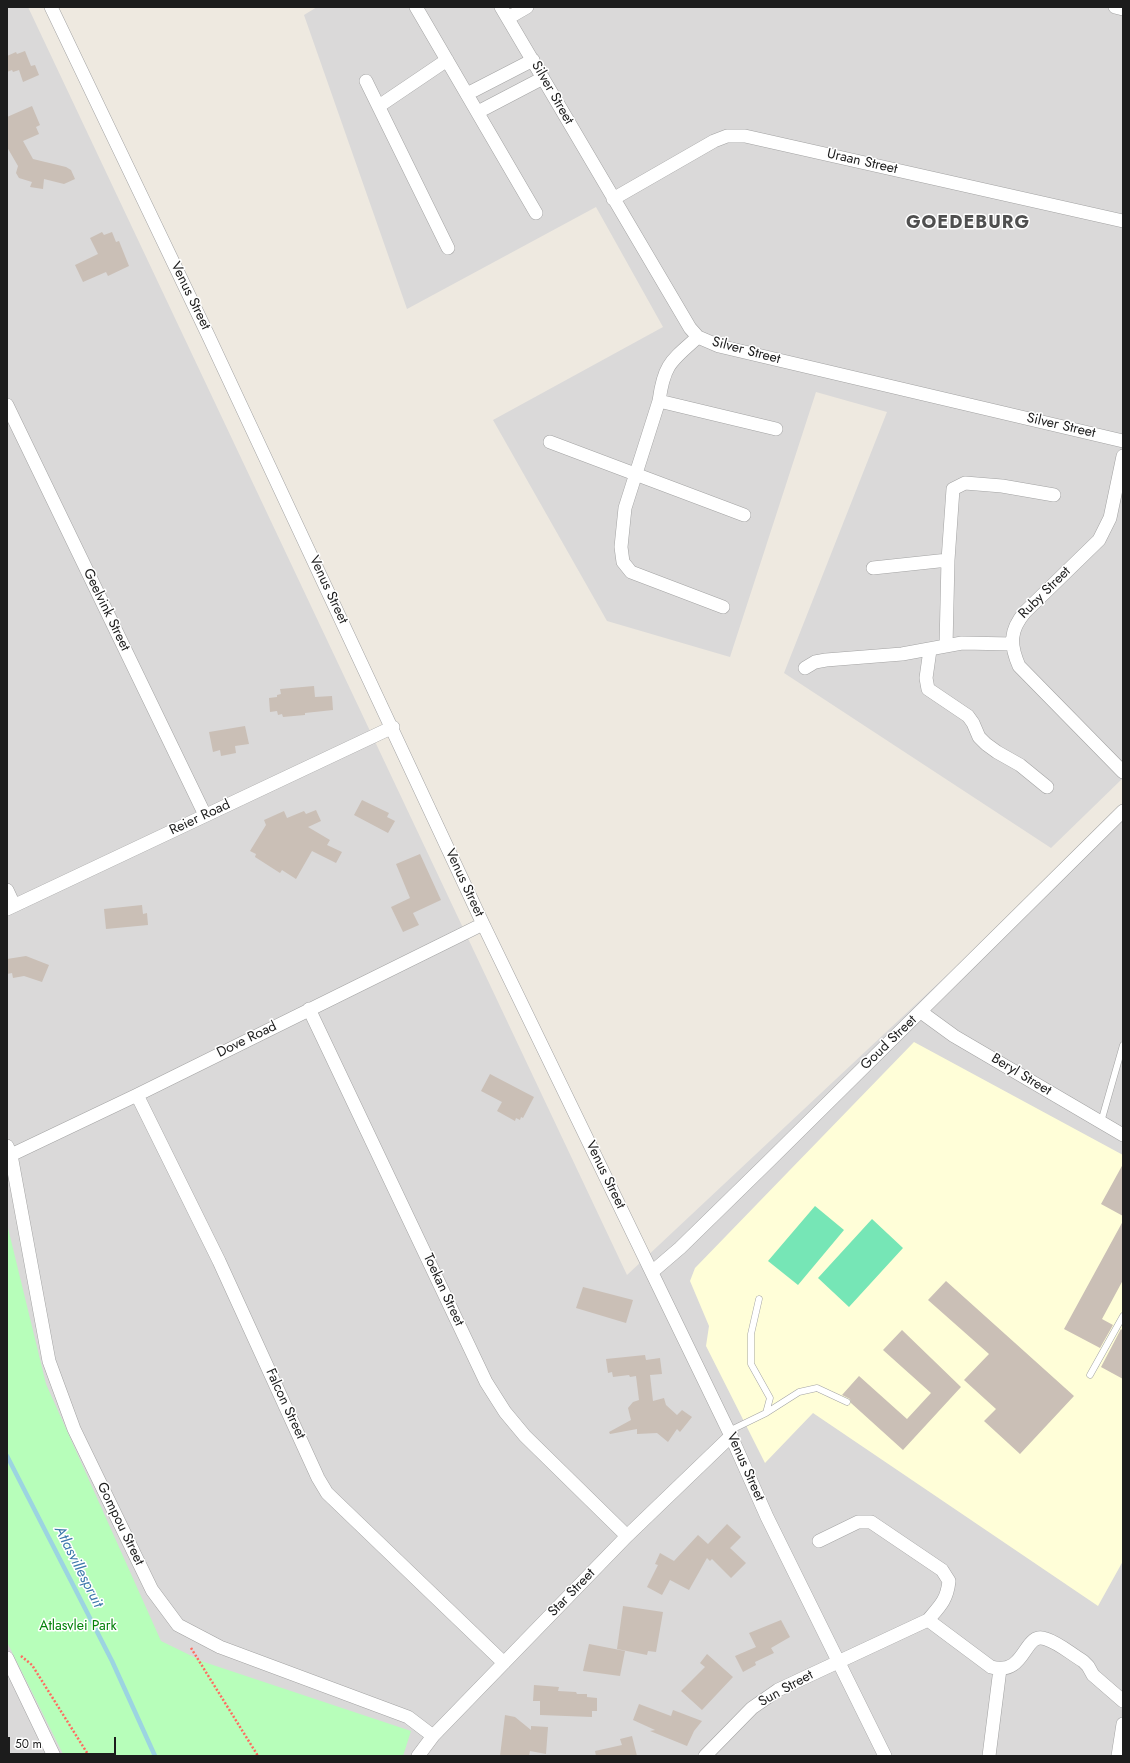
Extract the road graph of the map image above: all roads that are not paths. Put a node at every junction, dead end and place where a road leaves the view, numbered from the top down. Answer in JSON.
{"nodes":[{"id":1,"x":51,"y":7,"type":"edge"},
{"id":2,"x":416,"y":7,"type":"edge"},
{"id":3,"x":527,"y":7,"type":"edge"},
{"id":4,"x":1115,"y":7,"type":"edge"},
{"id":5,"x":1123,"y":9,"type":"edge"},
{"id":6,"x":505,"y":12,"type":"edge"},
{"id":7,"x":447,"y":60,"type":"junction"},
{"id":8,"x":533,"y":60,"type":"junction"},
{"id":9,"x":543,"y":78,"type":"junction"},
{"id":10,"x":366,"y":81,"type":"dead end"},
{"id":11,"x":467,"y":94,"type":"junction"},
{"id":12,"x":379,"y":106,"type":"junction"},
{"id":13,"x":478,"y":112,"type":"junction"},
{"id":14,"x":613,"y":199,"type":"junction"},
{"id":15,"x":536,"y":213,"type":"dead end"},
{"id":16,"x":1123,"y":221,"type":"edge"},
{"id":17,"x":448,"y":248,"type":"dead end"},
{"id":18,"x":698,"y":337,"type":"junction"},
{"id":19,"x":659,"y":401,"type":"junction"},
{"id":20,"x":7,"y":405,"type":"edge"},
{"id":21,"x":776,"y":429,"type":"dead end"},
{"id":22,"x":1123,"y":441,"type":"edge"},
{"id":23,"x":550,"y":442,"type":"dead end"},
{"id":24,"x":1123,"y":456,"type":"edge"},
{"id":25,"x":636,"y":475,"type":"junction"},
{"id":26,"x":1054,"y":494,"type":"dead end"},
{"id":27,"x":744,"y":515,"type":"dead end"},
{"id":28,"x":948,"y":560,"type":"junction"},
{"id":29,"x":873,"y":568,"type":"dead end"},
{"id":30,"x":723,"y":607,"type":"dead end"},
{"id":31,"x":1012,"y":644,"type":"junction"},
{"id":32,"x":946,"y":646,"type":"junction"},
{"id":33,"x":930,"y":650,"type":"junction"},
{"id":34,"x":806,"y":668,"type":"dead end"},
{"id":35,"x":393,"y":727,"type":"junction"},
{"id":36,"x":1123,"y":772,"type":"edge"},
{"id":37,"x":1047,"y":787,"type":"dead end"},
{"id":38,"x":1123,"y":811,"type":"edge"},
{"id":39,"x":205,"y":815,"type":"junction"},
{"id":40,"x":7,"y":890,"type":"edge"},
{"id":41,"x":11,"y":907,"type":"edge"},
{"id":42,"x":483,"y":924,"type":"junction"},
{"id":43,"x":309,"y":1010,"type":"junction"},
{"id":44,"x":921,"y":1012,"type":"junction"},
{"id":45,"x":1123,"y":1047,"type":"edge"},
{"id":46,"x":137,"y":1095,"type":"junction"},
{"id":47,"x":1101,"y":1123,"type":"junction"},
{"id":48,"x":1123,"y":1135,"type":"edge"},
{"id":49,"x":9,"y":1150,"type":"edge"},
{"id":50,"x":652,"y":1272,"type":"junction"},
{"id":51,"x":759,"y":1299,"type":"dead end"},
{"id":52,"x":1123,"y":1316,"type":"edge"},
{"id":53,"x":1090,"y":1375,"type":"dead end"},
{"id":54,"x":847,"y":1402,"type":"dead end"},
{"id":55,"x":766,"y":1413,"type":"junction"},
{"id":56,"x":730,"y":1433,"type":"junction"},
{"id":57,"x":627,"y":1536,"type":"junction"},
{"id":58,"x":819,"y":1541,"type":"dead end"},
{"id":59,"x":928,"y":1620,"type":"junction"},
{"id":60,"x":12,"y":1656,"type":"edge"},
{"id":61,"x":838,"y":1662,"type":"junction"},
{"id":62,"x":504,"y":1663,"type":"junction"},
{"id":63,"x":1000,"y":1669,"type":"junction"},
{"id":64,"x":1123,"y":1701,"type":"edge"},
{"id":65,"x":1123,"y":1724,"type":"edge"},
{"id":66,"x":433,"y":1736,"type":"junction"},
{"id":67,"x":54,"y":1756,"type":"edge"},
{"id":68,"x":418,"y":1756,"type":"edge"},
{"id":69,"x":705,"y":1756,"type":"edge"},
{"id":70,"x":885,"y":1756,"type":"edge"},
{"id":71,"x":989,"y":1756,"type":"edge"},
{"id":72,"x":1118,"y":1756,"type":"edge"}],
"edges":[{"from":1,"to":35,"type":"street","name":"Venus Street"},
{"from":2,"to":7,"type":"street"},
{"from":3,"to":6,"type":"street"},
{"from":4,"to":5,"type":"street"},
{"from":6,"to":8,"type":"street","name":"Silver Street"},
{"from":7,"to":11,"type":"street"},
{"from":7,"to":12,"type":"street"},
{"from":8,"to":9,"type":"street","name":"Silver Street"},
{"from":8,"to":11,"type":"street"},
{"from":9,"to":13,"type":"street"},
{"from":9,"to":14,"type":"street","name":"Silver Street"},
{"from":10,"to":12,"type":"street"},
{"from":11,"to":13,"type":"street"},
{"from":12,"to":17,"type":"street"},
{"from":13,"to":15,"type":"street"},
{"from":14,"to":16,"type":"street","name":"Uraan Street"},
{"from":14,"to":18,"type":"street","name":"Silver Street"},
{"from":18,"to":19,"type":"street"},
{"from":18,"to":22,"type":"street","name":"Silver Street"},
{"from":19,"to":21,"type":"street"},
{"from":19,"to":25,"type":"street"},
{"from":20,"to":39,"type":"street","name":"Geelvink Street"},
{"from":23,"to":25,"type":"street"},
{"from":24,"to":31,"type":"street","name":"Ruby Street"},
{"from":25,"to":27,"type":"street"},
{"from":25,"to":30,"type":"street"},
{"from":26,"to":28,"type":"street"},
{"from":28,"to":29,"type":"street"},
{"from":28,"to":32,"type":"street"},
{"from":31,"to":32,"type":"street"},
{"from":31,"to":36,"type":"street","name":"Ruby Street"},
{"from":32,"to":33,"type":"street"},
{"from":33,"to":34,"type":"street"},
{"from":33,"to":37,"type":"street"},
{"from":35,"to":39,"type":"street","name":"Reier Road"},
{"from":35,"to":42,"type":"street","name":"Venus Street"},
{"from":38,"to":44,"type":"street","name":"Goud Street"},
{"from":39,"to":41,"type":"street","name":"Reier Road"},
{"from":40,"to":41,"type":"street"},
{"from":42,"to":43,"type":"street","name":"Dove Road"},
{"from":42,"to":50,"type":"street","name":"Venus Street"},
{"from":43,"to":46,"type":"street","name":"Dove Road"},
{"from":43,"to":57,"type":"street","name":"Toekan Street"},
{"from":44,"to":47,"type":"street","name":"Beryl Street"},
{"from":44,"to":50,"type":"street","name":"Goud Street"},
{"from":45,"to":47,"type":"lane"},
{"from":46,"to":49,"type":"street","name":"Dove Road"},
{"from":46,"to":62,"type":"street","name":"Falcon Street"},
{"from":47,"to":48,"type":"street","name":"Beryl Street"},
{"from":49,"to":66,"type":"street","name":"Gompou Street"},
{"from":50,"to":56,"type":"street","name":"Venus Street"},
{"from":51,"to":55,"type":"lane"},
{"from":52,"to":53,"type":"lane"},
{"from":54,"to":55,"type":"lane"},
{"from":55,"to":56,"type":"lane"},
{"from":56,"to":57,"type":"street","name":"Star Street"},
{"from":56,"to":61,"type":"street","name":"Venus Street"},
{"from":57,"to":62,"type":"street","name":"Star Street"},
{"from":58,"to":59,"type":"street"},
{"from":59,"to":61,"type":"street","name":"Sun Street"},
{"from":59,"to":63,"type":"street"},
{"from":60,"to":67,"type":"street"},
{"from":61,"to":69,"type":"street","name":"Sun Street"},
{"from":61,"to":70,"type":"street","name":"Venus Street"},
{"from":62,"to":66,"type":"street","name":"Star Street"},
{"from":63,"to":64,"type":"street"},
{"from":63,"to":71,"type":"street"},
{"from":65,"to":72,"type":"street"},
{"from":66,"to":68,"type":"street","name":"Star Street"}]}
